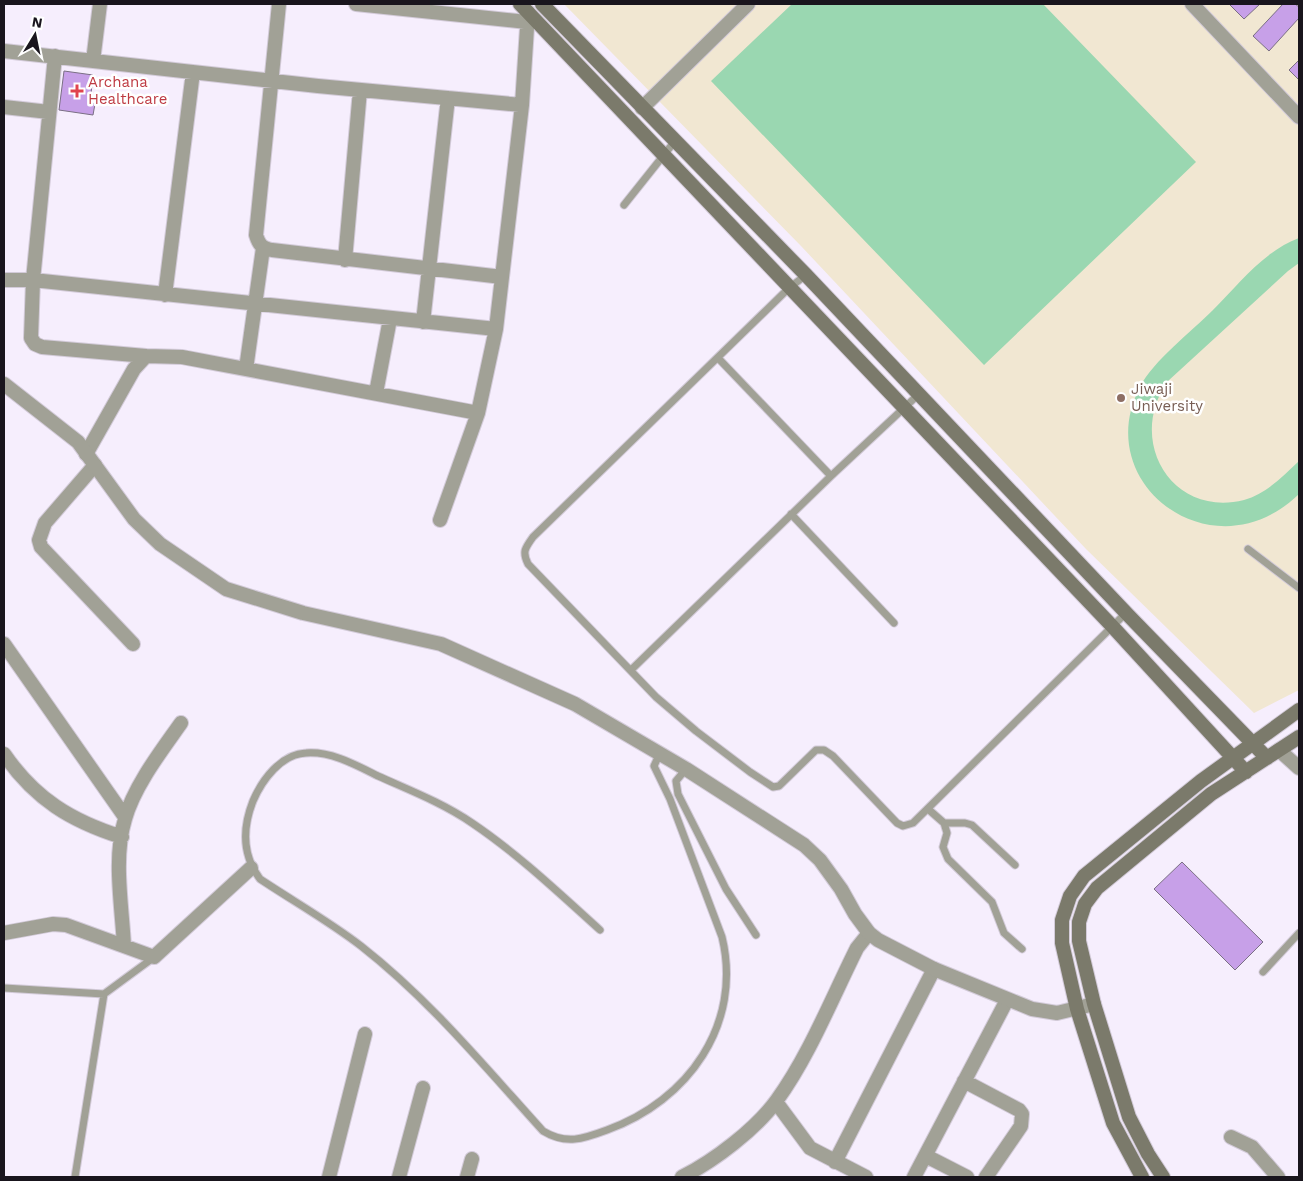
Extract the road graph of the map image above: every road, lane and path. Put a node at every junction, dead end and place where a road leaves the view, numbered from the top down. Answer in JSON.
{"nodes":[{"id":1,"x":100,"y":4,"type":"edge"},
{"id":2,"x":279,"y":4,"type":"edge"},
{"id":3,"x":356,"y":4,"type":"edge"},
{"id":4,"x":542,"y":4,"type":"edge"},
{"id":5,"x":748,"y":4,"type":"edge"},
{"id":6,"x":1192,"y":4,"type":"edge"},
{"id":7,"x":525,"y":13,"type":"edge"},
{"id":8,"x":4,"y":51,"type":"edge"},
{"id":9,"x":55,"y":56,"type":"junction"},
{"id":10,"x":93,"y":61,"type":"junction"},
{"id":11,"x":193,"y":72,"type":"junction"},
{"id":12,"x":272,"y":80,"type":"junction"},
{"id":13,"x":360,"y":90,"type":"junction"},
{"id":14,"x":448,"y":98,"type":"junction"},
{"id":15,"x":522,"y":105,"type":"junction"},
{"id":16,"x":4,"y":107,"type":"edge"},
{"id":17,"x":642,"y":108,"type":"junction"},
{"id":18,"x":49,"y":112,"type":"junction"},
{"id":19,"x":1299,"y":117,"type":"edge"},
{"id":20,"x":675,"y":141,"type":"junction"},
{"id":21,"x":663,"y":154,"type":"junction"},
{"id":22,"x":624,"y":205,"type":"dead end"},
{"id":23,"x":263,"y":248,"type":"junction"},
{"id":24,"x":345,"y":260,"type":"junction"},
{"id":25,"x":429,"y":269,"type":"junction"},
{"id":26,"x":806,"y":275,"type":"junction"},
{"id":27,"x":502,"y":276,"type":"junction"},
{"id":28,"x":4,"y":280,"type":"edge"},
{"id":29,"x":33,"y":280,"type":"junction"},
{"id":30,"x":789,"y":288,"type":"junction"},
{"id":31,"x":165,"y":295,"type":"junction"},
{"id":32,"x":254,"y":304,"type":"junction"},
{"id":33,"x":390,"y":319,"type":"junction"},
{"id":34,"x":423,"y":322,"type":"junction"},
{"id":35,"x":496,"y":329,"type":"junction"},
{"id":36,"x":146,"y":356,"type":"junction"},
{"id":37,"x":718,"y":359,"type":"junction"},
{"id":38,"x":246,"y":369,"type":"junction"},
{"id":39,"x":4,"y":384,"type":"edge"},
{"id":40,"x":376,"y":393,"type":"junction"},
{"id":41,"x":919,"y":394,"type":"junction"},
{"id":42,"x":904,"y":407,"type":"junction"},
{"id":43,"x":478,"y":413,"type":"junction"},
{"id":44,"x":90,"y":459,"type":"junction"},
{"id":45,"x":831,"y":476,"type":"junction"},
{"id":46,"x":791,"y":514,"type":"junction"},
{"id":47,"x":440,"y":520,"type":"dead end"},
{"id":48,"x":1248,"y":549,"type":"dead end"},
{"id":49,"x":1299,"y":588,"type":"edge"},
{"id":50,"x":1126,"y":613,"type":"junction"},
{"id":51,"x":894,"y":623,"type":"dead end"},
{"id":52,"x":1112,"y":626,"type":"junction"},
{"id":53,"x":4,"y":644,"type":"edge"},
{"id":54,"x":133,"y":644,"type":"dead end"},
{"id":55,"x":631,"y":670,"type":"junction"},
{"id":56,"x":1299,"y":710,"type":"edge"},
{"id":57,"x":181,"y":723,"type":"dead end"},
{"id":58,"x":1299,"y":737,"type":"edge"},
{"id":59,"x":1253,"y":744,"type":"junction"},
{"id":60,"x":1279,"y":750,"type":"junction"},
{"id":61,"x":660,"y":753,"type":"junction"},
{"id":62,"x":4,"y":754,"type":"edge"},
{"id":63,"x":1233,"y":758,"type":"junction"},
{"id":64,"x":1267,"y":758,"type":"junction"},
{"id":65,"x":1299,"y":768,"type":"edge"},
{"id":66,"x":686,"y":769,"type":"junction"},
{"id":67,"x":1246,"y":772,"type":"junction"},
{"id":68,"x":928,"y":809,"type":"junction"},
{"id":69,"x":125,"y":816,"type":"junction"},
{"id":70,"x":944,"y":823,"type":"junction"},
{"id":71,"x":122,"y":837,"type":"junction"},
{"id":72,"x":1015,"y":865,"type":"dead end"},
{"id":73,"x":251,"y":868,"type":"junction"},
{"id":74,"x":600,"y":930,"type":"dead end"},
{"id":75,"x":4,"y":932,"type":"edge"},
{"id":76,"x":869,"y":933,"type":"junction"},
{"id":77,"x":1299,"y":934,"type":"edge"},
{"id":78,"x":756,"y":936,"type":"dead end"},
{"id":79,"x":124,"y":946,"type":"junction"},
{"id":80,"x":1022,"y":949,"type":"dead end"},
{"id":81,"x":154,"y":957,"type":"junction"},
{"id":82,"x":934,"y":969,"type":"junction"},
{"id":83,"x":1263,"y":972,"type":"dead end"},
{"id":84,"x":4,"y":988,"type":"edge"},
{"id":85,"x":104,"y":994,"type":"junction"},
{"id":86,"x":1007,"y":1000,"type":"junction"},
{"id":87,"x":1094,"y":1004,"type":"junction"},
{"id":88,"x":1077,"y":1008,"type":"junction"},
{"id":89,"x":365,"y":1034,"type":"dead end"},
{"id":90,"x":964,"y":1082,"type":"junction"},
{"id":91,"x":423,"y":1088,"type":"dead end"},
{"id":92,"x":776,"y":1102,"type":"junction"},
{"id":93,"x":1231,"y":1137,"type":"dead end"},
{"id":94,"x":1148,"y":1154,"type":"junction"},
{"id":95,"x":926,"y":1156,"type":"junction"},
{"id":96,"x":472,"y":1159,"type":"dead end"},
{"id":97,"x":835,"y":1162,"type":"junction"},
{"id":98,"x":1132,"y":1162,"type":"junction"},
{"id":99,"x":75,"y":1177,"type":"edge"},
{"id":100,"x":329,"y":1177,"type":"edge"},
{"id":101,"x":399,"y":1177,"type":"edge"},
{"id":102,"x":467,"y":1177,"type":"edge"},
{"id":103,"x":682,"y":1177,"type":"edge"},
{"id":104,"x":866,"y":1177,"type":"edge"},
{"id":105,"x":914,"y":1177,"type":"edge"},
{"id":106,"x":967,"y":1177,"type":"edge"},
{"id":107,"x":986,"y":1177,"type":"edge"},
{"id":108,"x":1142,"y":1177,"type":"edge"},
{"id":109,"x":1163,"y":1177,"type":"edge"},
{"id":110,"x":1278,"y":1177,"type":"edge"}],
"edges":[{"from":1,"to":10,"type":"street"},
{"from":2,"to":12,"type":"street"},
{"from":3,"to":7,"type":"street"},
{"from":4,"to":17,"type":"main road"},
{"from":5,"to":17,"type":"street"},
{"from":6,"to":19,"type":"street"},
{"from":7,"to":15,"type":"street"},
{"from":7,"to":21,"type":"main road"},
{"from":8,"to":9,"type":"street"},
{"from":9,"to":10,"type":"street"},
{"from":9,"to":18,"type":"street"},
{"from":10,"to":11,"type":"street"},
{"from":11,"to":12,"type":"street"},
{"from":11,"to":31,"type":"street"},
{"from":12,"to":13,"type":"street"},
{"from":12,"to":23,"type":"street"},
{"from":13,"to":14,"type":"street"},
{"from":13,"to":24,"type":"street"},
{"from":14,"to":15,"type":"street"},
{"from":14,"to":25,"type":"street"},
{"from":15,"to":27,"type":"street"},
{"from":16,"to":18,"type":"street"},
{"from":17,"to":20,"type":"main road"},
{"from":18,"to":29,"type":"street"},
{"from":20,"to":21,"type":"lane"},
{"from":20,"to":26,"type":"main road"},
{"from":21,"to":22,"type":"lane"},
{"from":21,"to":30,"type":"main road"},
{"from":23,"to":24,"type":"street"},
{"from":23,"to":32,"type":"street"},
{"from":24,"to":25,"type":"street"},
{"from":25,"to":27,"type":"street"},
{"from":25,"to":34,"type":"street"},
{"from":26,"to":30,"type":"lane"},
{"from":26,"to":41,"type":"main road"},
{"from":27,"to":35,"type":"street"},
{"from":28,"to":29,"type":"street"},
{"from":29,"to":31,"type":"street"},
{"from":29,"to":36,"type":"street"},
{"from":30,"to":37,"type":"lane"},
{"from":30,"to":42,"type":"main road"},
{"from":31,"to":32,"type":"street"},
{"from":32,"to":33,"type":"street"},
{"from":32,"to":38,"type":"street"},
{"from":33,"to":34,"type":"street"},
{"from":33,"to":40,"type":"street"},
{"from":34,"to":35,"type":"street"},
{"from":35,"to":43,"type":"street"},
{"from":36,"to":38,"type":"street"},
{"from":36,"to":44,"type":"street"},
{"from":37,"to":45,"type":"lane"},
{"from":37,"to":55,"type":"lane"},
{"from":38,"to":40,"type":"street"},
{"from":39,"to":44,"type":"street"},
{"from":40,"to":43,"type":"street"},
{"from":41,"to":42,"type":"lane"},
{"from":41,"to":50,"type":"main road"},
{"from":42,"to":45,"type":"lane"},
{"from":42,"to":52,"type":"main road"},
{"from":43,"to":47,"type":"street"},
{"from":44,"to":54,"type":"street"},
{"from":44,"to":61,"type":"street"},
{"from":45,"to":46,"type":"lane"},
{"from":46,"to":51,"type":"lane"},
{"from":46,"to":55,"type":"lane"},
{"from":48,"to":49,"type":"lane"},
{"from":50,"to":52,"type":"lane"},
{"from":50,"to":59,"type":"main road"},
{"from":52,"to":63,"type":"main road"},
{"from":52,"to":68,"type":"lane"},
{"from":53,"to":69,"type":"street"},
{"from":55,"to":68,"type":"lane"},
{"from":56,"to":59,"type":"main road"},
{"from":57,"to":69,"type":"street"},
{"from":58,"to":60,"type":"main road"},
{"from":59,"to":63,"type":"main road"},
{"from":59,"to":64,"type":"main road"},
{"from":60,"to":64,"type":"main road"},
{"from":60,"to":65,"type":"street"},
{"from":61,"to":66,"type":"street"},
{"from":61,"to":73,"type":"lane"},
{"from":62,"to":71,"type":"street"},
{"from":63,"to":67,"type":"main road"},
{"from":63,"to":88,"type":"main road"},
{"from":64,"to":67,"type":"main road"},
{"from":66,"to":76,"type":"street"},
{"from":66,"to":78,"type":"lane"},
{"from":67,"to":87,"type":"main road"},
{"from":68,"to":70,"type":"lane"},
{"from":69,"to":71,"type":"street"},
{"from":70,"to":72,"type":"lane"},
{"from":70,"to":80,"type":"lane"},
{"from":71,"to":79,"type":"street"},
{"from":73,"to":74,"type":"lane"},
{"from":73,"to":81,"type":"street"},
{"from":75,"to":79,"type":"street"},
{"from":76,"to":82,"type":"street"},
{"from":76,"to":92,"type":"street"},
{"from":77,"to":83,"type":"lane"},
{"from":79,"to":81,"type":"street"},
{"from":81,"to":85,"type":"lane"},
{"from":82,"to":86,"type":"street"},
{"from":82,"to":97,"type":"street"},
{"from":84,"to":85,"type":"lane"},
{"from":85,"to":99,"type":"lane"},
{"from":86,"to":88,"type":"street"},
{"from":86,"to":90,"type":"street"},
{"from":87,"to":88,"type":"street"},
{"from":87,"to":94,"type":"main road"},
{"from":88,"to":98,"type":"main road"},
{"from":89,"to":100,"type":"street"},
{"from":90,"to":95,"type":"street"},
{"from":90,"to":107,"type":"street"},
{"from":91,"to":101,"type":"street"},
{"from":92,"to":97,"type":"street"},
{"from":92,"to":103,"type":"street"},
{"from":93,"to":110,"type":"street"},
{"from":94,"to":98,"type":"main road"},
{"from":94,"to":109,"type":"main road"},
{"from":95,"to":105,"type":"street"},
{"from":95,"to":106,"type":"street"},
{"from":96,"to":102,"type":"street"},
{"from":97,"to":104,"type":"street"},
{"from":98,"to":108,"type":"main road"}]}
